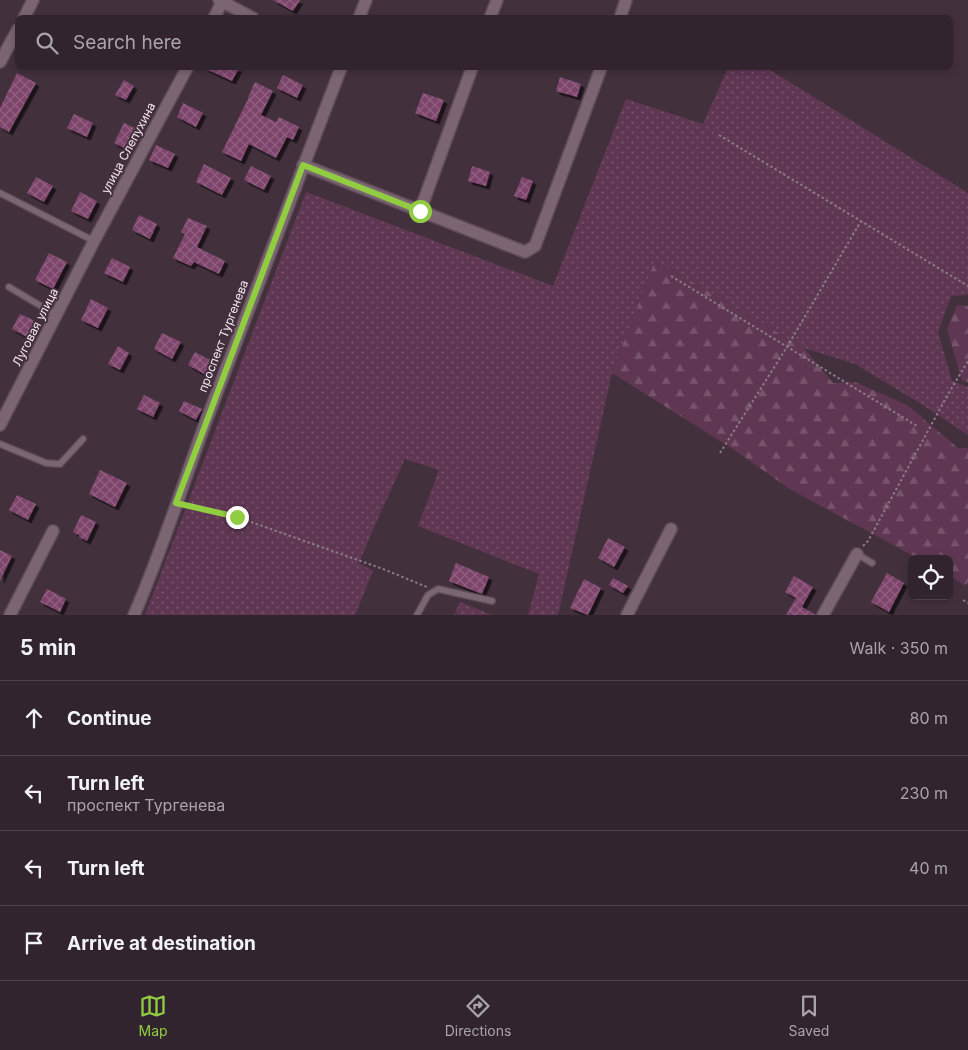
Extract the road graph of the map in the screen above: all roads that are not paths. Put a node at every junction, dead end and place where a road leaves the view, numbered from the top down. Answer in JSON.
{"nodes":[{"id":1,"x":33,"y":0,"type":"edge"},
{"id":2,"x":366,"y":0,"type":"edge"},
{"id":3,"x":496,"y":0,"type":"edge"},
{"id":4,"x":626,"y":0,"type":"edge"},
{"id":5,"x":221,"y":1,"type":"edge"},
{"id":6,"x":26,"y":15,"type":"edge"},
{"id":7,"x":215,"y":15,"type":"edge"},
{"id":8,"x":247,"y":15,"type":"edge"},
{"id":9,"x":361,"y":15,"type":"edge"},
{"id":10,"x":491,"y":15,"type":"edge"},
{"id":11,"x":621,"y":15,"type":"edge"},
{"id":12,"x":15,"y":34,"type":"edge"},
{"id":13,"x":0,"y":62,"type":"edge"},
{"id":14,"x":186,"y":70,"type":"edge"},
{"id":15,"x":340,"y":70,"type":"edge"},
{"id":16,"x":471,"y":70,"type":"edge"},
{"id":17,"x":600,"y":70,"type":"edge"},
{"id":18,"x":303,"y":165,"type":"junction"},
{"id":19,"x":0,"y":193,"type":"edge"},
{"id":20,"x":420,"y":211,"type":"junction"},
{"id":21,"x":94,"y":241,"type":"junction"},
{"id":22,"x":9,"y":287,"type":"dead end"},
{"id":23,"x":56,"y":315,"type":"junction"},
{"id":24,"x":0,"y":425,"type":"edge"},
{"id":25,"x":83,"y":439,"type":"dead end"},
{"id":26,"x":0,"y":444,"type":"edge"},
{"id":27,"x":671,"y":530,"type":"dead end"},
{"id":28,"x":53,"y":531,"type":"dead end"},
{"id":29,"x":856,"y":554,"type":"joint"},
{"id":30,"x":872,"y":563,"type":"dead end"},
{"id":31,"x":492,"y":601,"type":"dead end"},
{"id":32,"x":10,"y":615,"type":"edge"},
{"id":33,"x":134,"y":615,"type":"edge"},
{"id":34,"x":417,"y":615,"type":"edge"},
{"id":35,"x":627,"y":615,"type":"edge"},
{"id":36,"x":824,"y":615,"type":"edge"}],
"edges":[{"from":1,"to":6,"type":"street"},
{"from":2,"to":9,"type":"street"},
{"from":3,"to":10,"type":"street"},
{"from":4,"to":11,"type":"street"},
{"from":5,"to":7,"type":"street"},
{"from":5,"to":8,"type":"street"},
{"from":12,"to":13,"type":"street"},
{"from":14,"to":21,"type":"street","name":"улица Слепухина"},
{"from":15,"to":18,"type":"street","name":"проспект Тургенева"},
{"from":16,"to":20,"type":"street"},
{"from":17,"to":20,"type":"street"},
{"from":18,"to":20,"type":"street"},
{"from":18,"to":33,"type":"street","name":"проспект Тургенева"},
{"from":19,"to":21,"type":"lane"},
{"from":21,"to":23,"type":"street","name":"Луговая улица"},
{"from":22,"to":23,"type":"lane"},
{"from":23,"to":24,"type":"street","name":"Луговая улица"},
{"from":25,"to":26,"type":"lane"},
{"from":27,"to":35,"type":"street"},
{"from":28,"to":32,"type":"street"},
{"from":29,"to":30,"type":"lane"},
{"from":29,"to":36,"type":"street"},
{"from":31,"to":34,"type":"lane"}]}
